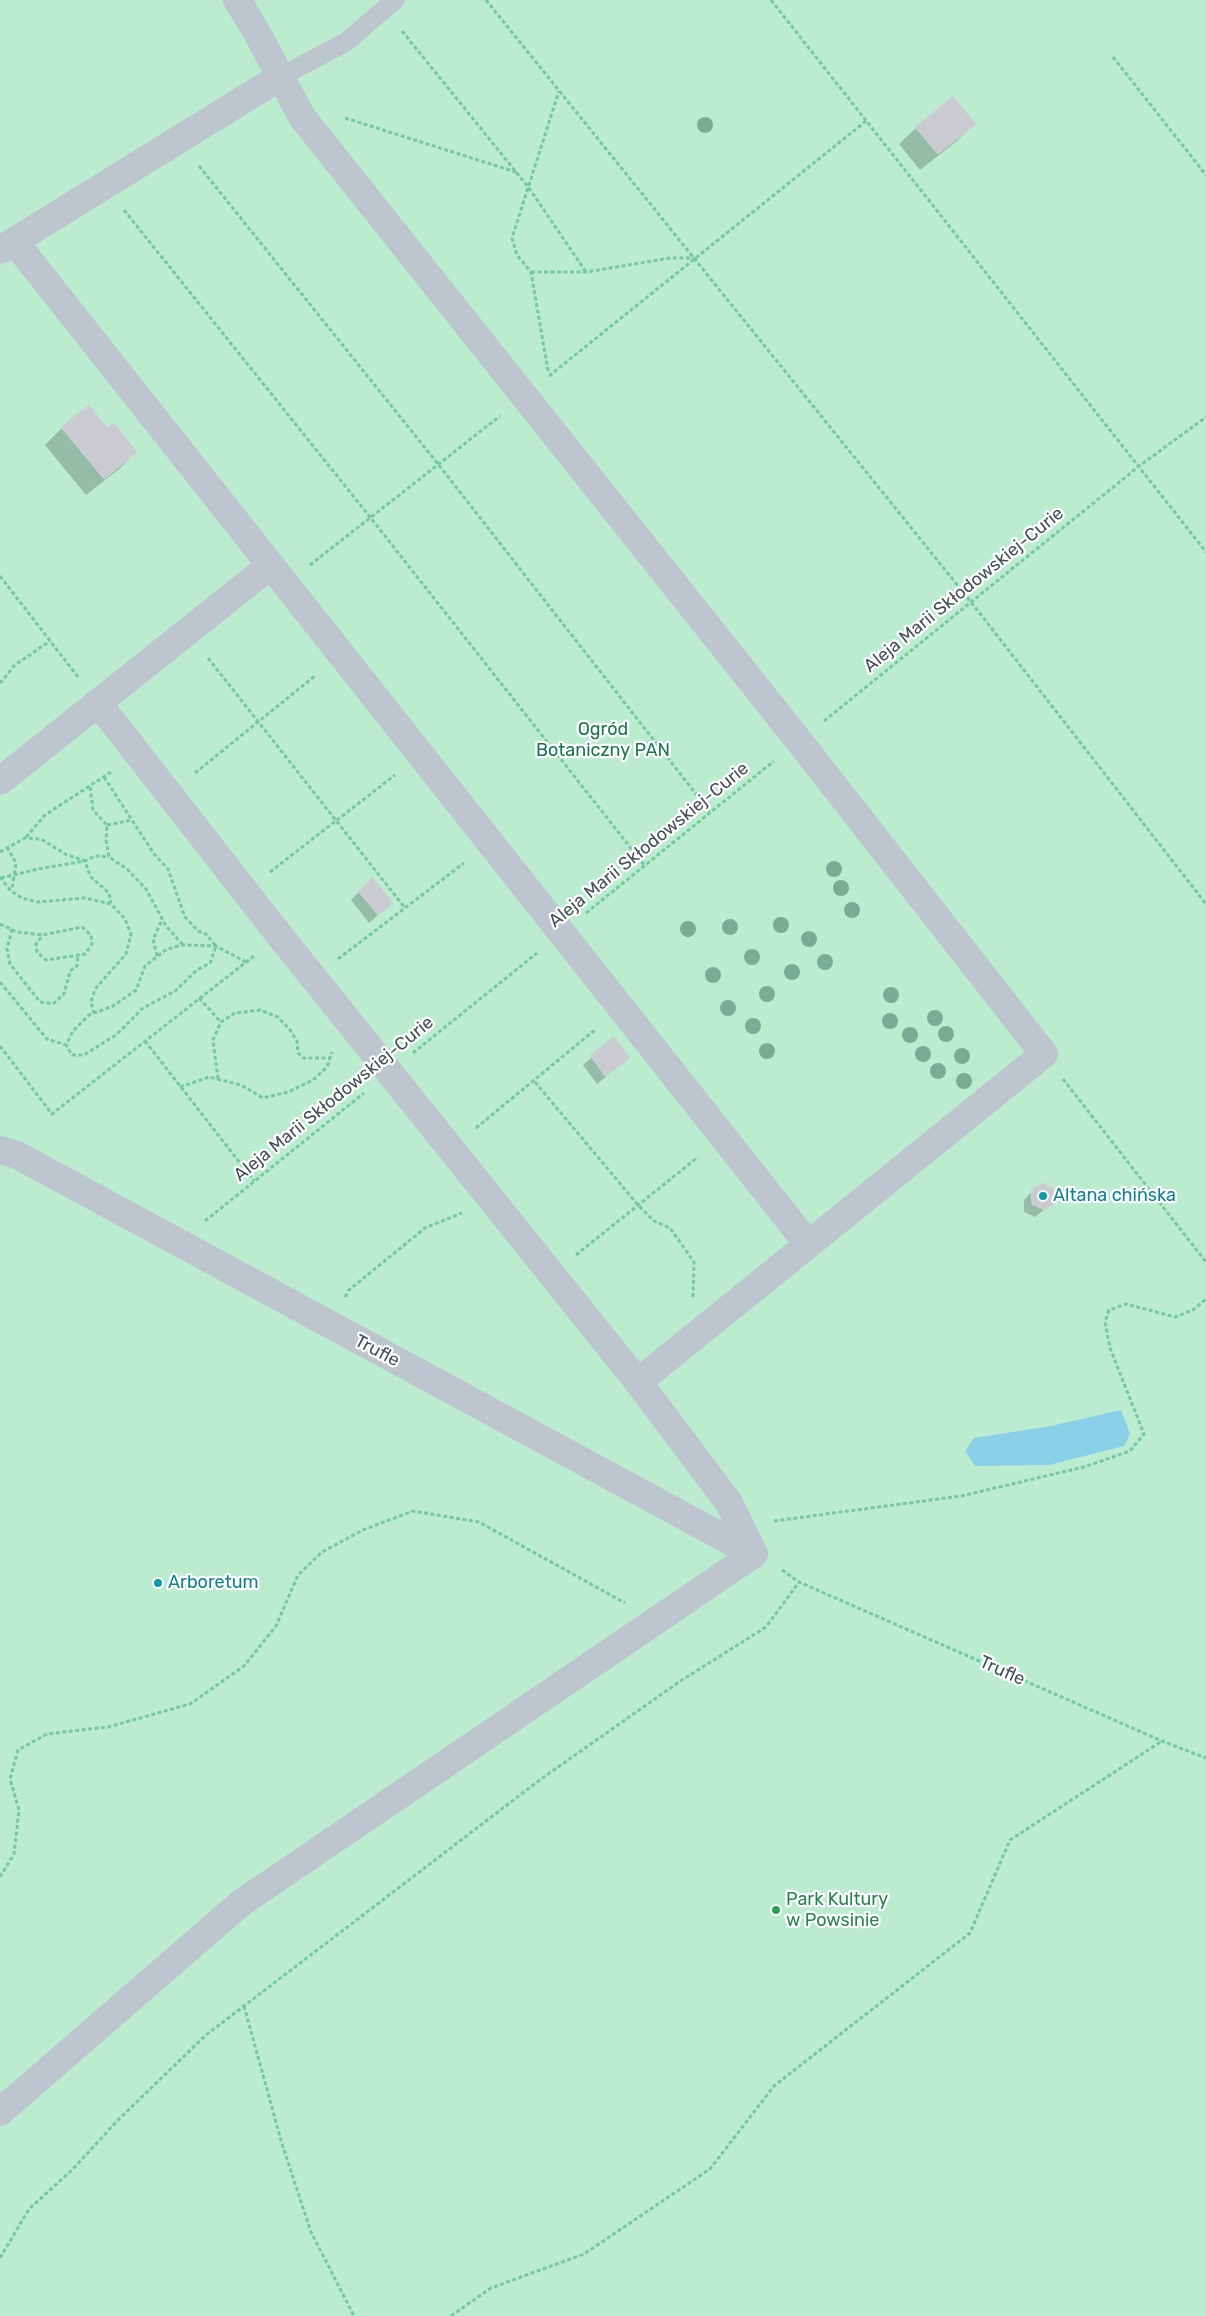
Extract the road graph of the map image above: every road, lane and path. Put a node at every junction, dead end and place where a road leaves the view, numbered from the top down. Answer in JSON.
{"nodes":[{"id":1,"x":237,"y":0,"type":"edge"},
{"id":2,"x":486,"y":0,"type":"edge"},
{"id":3,"x":771,"y":0,"type":"edge"},
{"id":4,"x":390,"y":4,"type":"edge"},
{"id":5,"x":1113,"y":57,"type":"dead end"},
{"id":6,"x":280,"y":77,"type":"junction"},
{"id":7,"x":559,"y":91,"type":"junction"},
{"id":8,"x":302,"y":118,"type":"junction"},
{"id":9,"x":866,"y":121,"type":"junction"},
{"id":10,"x":179,"y":141,"type":"junction"},
{"id":11,"x":516,"y":172,"type":"junction"},
{"id":12,"x":1206,"y":175,"type":"edge"},
{"id":13,"x":105,"y":186,"type":"junction"},
{"id":14,"x":529,"y":188,"type":"junction"},
{"id":15,"x":7,"y":246,"type":"edge"},
{"id":16,"x":694,"y":258,"type":"junction"},
{"id":17,"x":531,"y":272,"type":"junction"},
{"id":18,"x":586,"y":272,"type":"junction"},
{"id":19,"x":549,"y":376,"type":"junction"},
{"id":20,"x":524,"y":397,"type":"junction"},
{"id":21,"x":1206,"y":417,"type":"edge"},
{"id":22,"x":438,"y":464,"type":"junction"},
{"id":23,"x":1138,"y":468,"type":"junction"},
{"id":24,"x":370,"y":517,"type":"junction"},
{"id":25,"x":1206,"y":552,"type":"edge"},
{"id":26,"x":279,"y":575,"type":"junction"},
{"id":27,"x":0,"y":576,"type":"edge"},
{"id":28,"x":971,"y":602,"type":"junction"},
{"id":29,"x":188,"y":632,"type":"junction"},
{"id":30,"x":50,"y":641,"type":"junction"},
{"id":31,"x":342,"y":654,"type":"junction"},
{"id":32,"x":0,"y":683,"type":"edge"},
{"id":33,"x":98,"y":703,"type":"junction"},
{"id":34,"x":259,"y":723,"type":"junction"},
{"id":35,"x":799,"y":742,"type":"junction"},
{"id":36,"x":138,"y":753,"type":"junction"},
{"id":37,"x":422,"y":754,"type":"junction"},
{"id":38,"x":104,"y":777,"type":"junction"},
{"id":39,"x":0,"y":781,"type":"edge"},
{"id":40,"x":90,"y":787,"type":"junction"},
{"id":41,"x":169,"y":793,"type":"junction"},
{"id":42,"x":710,"y":812,"type":"junction"},
{"id":43,"x":132,"y":820,"type":"junction"},
{"id":44,"x":336,"y":821,"type":"junction"},
{"id":45,"x":107,"y":825,"type":"junction"},
{"id":46,"x":25,"y":838,"type":"junction"},
{"id":47,"x":491,"y":842,"type":"junction"},
{"id":48,"x":7,"y":846,"type":"junction"},
{"id":49,"x":0,"y":852,"type":"edge"},
{"id":50,"x":109,"y":857,"type":"junction"},
{"id":51,"x":85,"y":861,"type":"junction"},
{"id":52,"x":645,"y":866,"type":"junction"},
{"id":53,"x":14,"y":874,"type":"junction"},
{"id":54,"x":0,"y":878,"type":"edge"},
{"id":55,"x":12,"y":891,"type":"junction"},
{"id":56,"x":246,"y":892,"type":"junction"},
{"id":57,"x":111,"y":904,"type":"junction"},
{"id":58,"x":1206,"y":904,"type":"edge"},
{"id":59,"x":405,"y":908,"type":"junction"},
{"id":60,"x":162,"y":919,"type":"junction"},
{"id":61,"x":0,"y":924,"type":"edge"},
{"id":62,"x":12,"y":929,"type":"junction"},
{"id":63,"x":563,"y":932,"type":"junction"},
{"id":64,"x":43,"y":935,"type":"junction"},
{"id":65,"x":280,"y":936,"type":"junction"},
{"id":66,"x":183,"y":945,"type":"junction"},
{"id":67,"x":216,"y":946,"type":"junction"},
{"id":68,"x":78,"y":956,"type":"junction"},
{"id":69,"x":157,"y":957,"type":"junction"},
{"id":70,"x":246,"y":962,"type":"junction"},
{"id":71,"x":314,"y":978,"type":"junction"},
{"id":72,"x":0,"y":982,"type":"edge"},
{"id":73,"x":199,"y":998,"type":"junction"},
{"id":74,"x":623,"y":1008,"type":"junction"},
{"id":75,"x":94,"y":1013,"type":"junction"},
{"id":76,"x":347,"y":1019,"type":"junction"},
{"id":77,"x":221,"y":1022,"type":"junction"},
{"id":78,"x":145,"y":1041,"type":"junction"},
{"id":79,"x":66,"y":1045,"type":"junction"},
{"id":80,"x":0,"y":1046,"type":"edge"},
{"id":81,"x":1044,"y":1054,"type":"junction"},
{"id":82,"x":330,"y":1058,"type":"junction"},
{"id":83,"x":389,"y":1072,"type":"junction"},
{"id":84,"x":218,"y":1079,"type":"junction"},
{"id":85,"x":535,"y":1082,"type":"junction"},
{"id":86,"x":180,"y":1086,"type":"junction"},
{"id":87,"x":724,"y":1137,"type":"junction"},
{"id":88,"x":451,"y":1148,"type":"junction"},
{"id":89,"x":0,"y":1150,"type":"edge"},
{"id":90,"x":254,"y":1181,"type":"junction"},
{"id":91,"x":493,"y":1200,"type":"junction"},
{"id":92,"x":638,"y":1205,"type":"junction"},
{"id":93,"x":177,"y":1243,"type":"junction"},
{"id":94,"x":808,"y":1244,"type":"junction"},
{"id":95,"x":1206,"y":1262,"type":"edge"},
{"id":96,"x":552,"y":1274,"type":"junction"},
{"id":97,"x":1206,"y":1299,"type":"edge"},
{"id":98,"x":330,"y":1325,"type":"junction"},
{"id":99,"x":697,"y":1334,"type":"junction"},
{"id":100,"x":638,"y":1382,"type":"junction"},
{"id":101,"x":741,"y":1524,"type":"junction"},
{"id":102,"x":754,"y":1554,"type":"junction"},
{"id":103,"x":654,"y":1621,"type":"junction"},
{"id":104,"x":1162,"y":1741,"type":"junction"},
{"id":105,"x":1206,"y":1758,"type":"edge"},
{"id":106,"x":0,"y":1877,"type":"edge"},
{"id":107,"x":244,"y":2006,"type":"junction"},
{"id":108,"x":0,"y":2112,"type":"edge"},
{"id":109,"x":0,"y":2258,"type":"edge"},
{"id":110,"x":354,"y":2316,"type":"edge"},
{"id":111,"x":451,"y":2316,"type":"edge"}],
"edges":[{"from":1,"to":6,"type":"street"},
{"from":2,"to":7,"type":"path"},
{"from":3,"to":9,"type":"path"},
{"from":4,"to":6,"type":"lane"},
{"from":4,"to":11,"type":"path"},
{"from":5,"to":12,"type":"path"},
{"from":6,"to":8,"type":"street"},
{"from":6,"to":10,"type":"street"},
{"from":7,"to":14,"type":"path"},
{"from":7,"to":16,"type":"path"},
{"from":8,"to":11,"type":"path"},
{"from":8,"to":20,"type":"street"},
{"from":9,"to":16,"type":"path"},
{"from":9,"to":23,"type":"path"},
{"from":10,"to":13,"type":"street"},
{"from":10,"to":22,"type":"path"},
{"from":11,"to":14,"type":"path"},
{"from":13,"to":15,"type":"street"},
{"from":13,"to":24,"type":"path"},
{"from":14,"to":17,"type":"path"},
{"from":14,"to":18,"type":"path"},
{"from":15,"to":26,"type":"street"},
{"from":16,"to":18,"type":"path"},
{"from":16,"to":19,"type":"path"},
{"from":16,"to":28,"type":"path"},
{"from":17,"to":18,"type":"path"},
{"from":17,"to":19,"type":"path"},
{"from":19,"to":20,"type":"path"},
{"from":20,"to":22,"type":"path"},
{"from":20,"to":35,"type":"street"},
{"from":21,"to":23,"type":"path","name":"Aleja Marii Skłodowskiej-Curie"},
{"from":22,"to":24,"type":"path"},
{"from":22,"to":42,"type":"path"},
{"from":23,"to":25,"type":"path"},
{"from":23,"to":28,"type":"path","name":"Aleja Marii Skłodowskiej-Curie"},
{"from":24,"to":26,"type":"path"},
{"from":24,"to":52,"type":"path"},
{"from":26,"to":29,"type":"street"},
{"from":26,"to":31,"type":"street"},
{"from":27,"to":30,"type":"path"},
{"from":28,"to":35,"type":"path","name":"Aleja Marii Skłodowskiej-Curie"},
{"from":28,"to":58,"type":"path"},
{"from":29,"to":33,"type":"street"},
{"from":29,"to":34,"type":"path"},
{"from":30,"to":32,"type":"path"},
{"from":30,"to":33,"type":"path"},
{"from":31,"to":34,"type":"path"},
{"from":31,"to":37,"type":"street"},
{"from":33,"to":36,"type":"street"},
{"from":33,"to":39,"type":"street"},
{"from":34,"to":41,"type":"path"},
{"from":34,"to":44,"type":"path"},
{"from":35,"to":42,"type":"path","name":"Aleja Marii Skłodowskiej-Curie"},
{"from":35,"to":81,"type":"street"},
{"from":36,"to":38,"type":"path"},
{"from":36,"to":41,"type":"street"},
{"from":37,"to":44,"type":"path"},
{"from":37,"to":47,"type":"street"},
{"from":38,"to":40,"type":"path"},
{"from":38,"to":43,"type":"path"},
{"from":40,"to":45,"type":"path"},
{"from":40,"to":46,"type":"path"},
{"from":41,"to":56,"type":"street"},
{"from":42,"to":52,"type":"path","name":"Aleja Marii Skłodowskiej-Curie"},
{"from":43,"to":45,"type":"path"},
{"from":43,"to":67,"type":"path"},
{"from":44,"to":56,"type":"path"},
{"from":44,"to":59,"type":"path"},
{"from":45,"to":50,"type":"path"},
{"from":46,"to":48,"type":"path"},
{"from":46,"to":51,"type":"path"},
{"from":47,"to":59,"type":"path"},
{"from":47,"to":63,"type":"street"},
{"from":48,"to":49,"type":"path"},
{"from":48,"to":53,"type":"path"},
{"from":50,"to":51,"type":"path"},
{"from":50,"to":60,"type":"path"},
{"from":51,"to":53,"type":"path"},
{"from":51,"to":57,"type":"path"},
{"from":52,"to":63,"type":"path","name":"Aleja Marii Skłodowskiej-Curie"},
{"from":53,"to":54,"type":"path"},
{"from":53,"to":55,"type":"path"},
{"from":54,"to":55,"type":"path"},
{"from":55,"to":57,"type":"path"},
{"from":56,"to":65,"type":"street"},
{"from":57,"to":75,"type":"path"},
{"from":59,"to":71,"type":"path"},
{"from":60,"to":66,"type":"path"},
{"from":60,"to":69,"type":"path"},
{"from":61,"to":62,"type":"path"},
{"from":62,"to":64,"type":"path"},
{"from":62,"to":68,"type":"path"},
{"from":63,"to":74,"type":"street"},
{"from":63,"to":83,"type":"path","name":"Aleja Marii Skłodowskiej-Curie"},
{"from":64,"to":68,"type":"path"},
{"from":64,"to":68,"type":"path"},
{"from":65,"to":70,"type":"path"},
{"from":65,"to":71,"type":"street"},
{"from":66,"to":67,"type":"path"},
{"from":66,"to":69,"type":"path"},
{"from":67,"to":70,"type":"path"},
{"from":67,"to":79,"type":"path"},
{"from":69,"to":75,"type":"path"},
{"from":70,"to":73,"type":"path"},
{"from":71,"to":76,"type":"street"},
{"from":72,"to":79,"type":"path"},
{"from":73,"to":77,"type":"path"},
{"from":73,"to":78,"type":"path"},
{"from":74,"to":85,"type":"path"},
{"from":74,"to":87,"type":"street"},
{"from":75,"to":79,"type":"path"},
{"from":76,"to":82,"type":"path"},
{"from":76,"to":83,"type":"street"},
{"from":77,"to":82,"type":"path"},
{"from":77,"to":84,"type":"path"},
{"from":78,"to":80,"type":"path"},
{"from":78,"to":86,"type":"path"},
{"from":81,"to":94,"type":"street"},
{"from":81,"to":95,"type":"path"},
{"from":82,"to":84,"type":"path"},
{"from":83,"to":88,"type":"street"},
{"from":83,"to":90,"type":"path","name":"Aleja Marii Skłodowskiej-Curie"},
{"from":84,"to":86,"type":"path"},
{"from":85,"to":88,"type":"path"},
{"from":85,"to":92,"type":"path"},
{"from":86,"to":90,"type":"path"},
{"from":87,"to":92,"type":"path"},
{"from":87,"to":94,"type":"street"},
{"from":88,"to":91,"type":"street"},
{"from":89,"to":93,"type":"street","name":"Trufle"},
{"from":90,"to":93,"type":"path","name":"Aleja Marii Skłodowskiej-Curie"},
{"from":91,"to":96,"type":"street"},
{"from":91,"to":98,"type":"path"},
{"from":92,"to":96,"type":"path"},
{"from":92,"to":99,"type":"path"},
{"from":93,"to":98,"type":"street","name":"Trufle"},
{"from":94,"to":99,"type":"street"},
{"from":96,"to":100,"type":"street"},
{"from":97,"to":101,"type":"path"},
{"from":98,"to":102,"type":"street","name":"Trufle"},
{"from":99,"to":100,"type":"street"},
{"from":100,"to":101,"type":"street"},
{"from":101,"to":102,"type":"street"},
{"from":102,"to":103,"type":"street"},
{"from":103,"to":106,"type":"path"},
{"from":103,"to":108,"type":"street"},
{"from":104,"to":105,"type":"path","name":"Trufle"},
{"from":104,"to":107,"type":"path","name":"Trufle"},
{"from":104,"to":111,"type":"path"},
{"from":107,"to":109,"type":"path"},
{"from":107,"to":110,"type":"path"}]}
